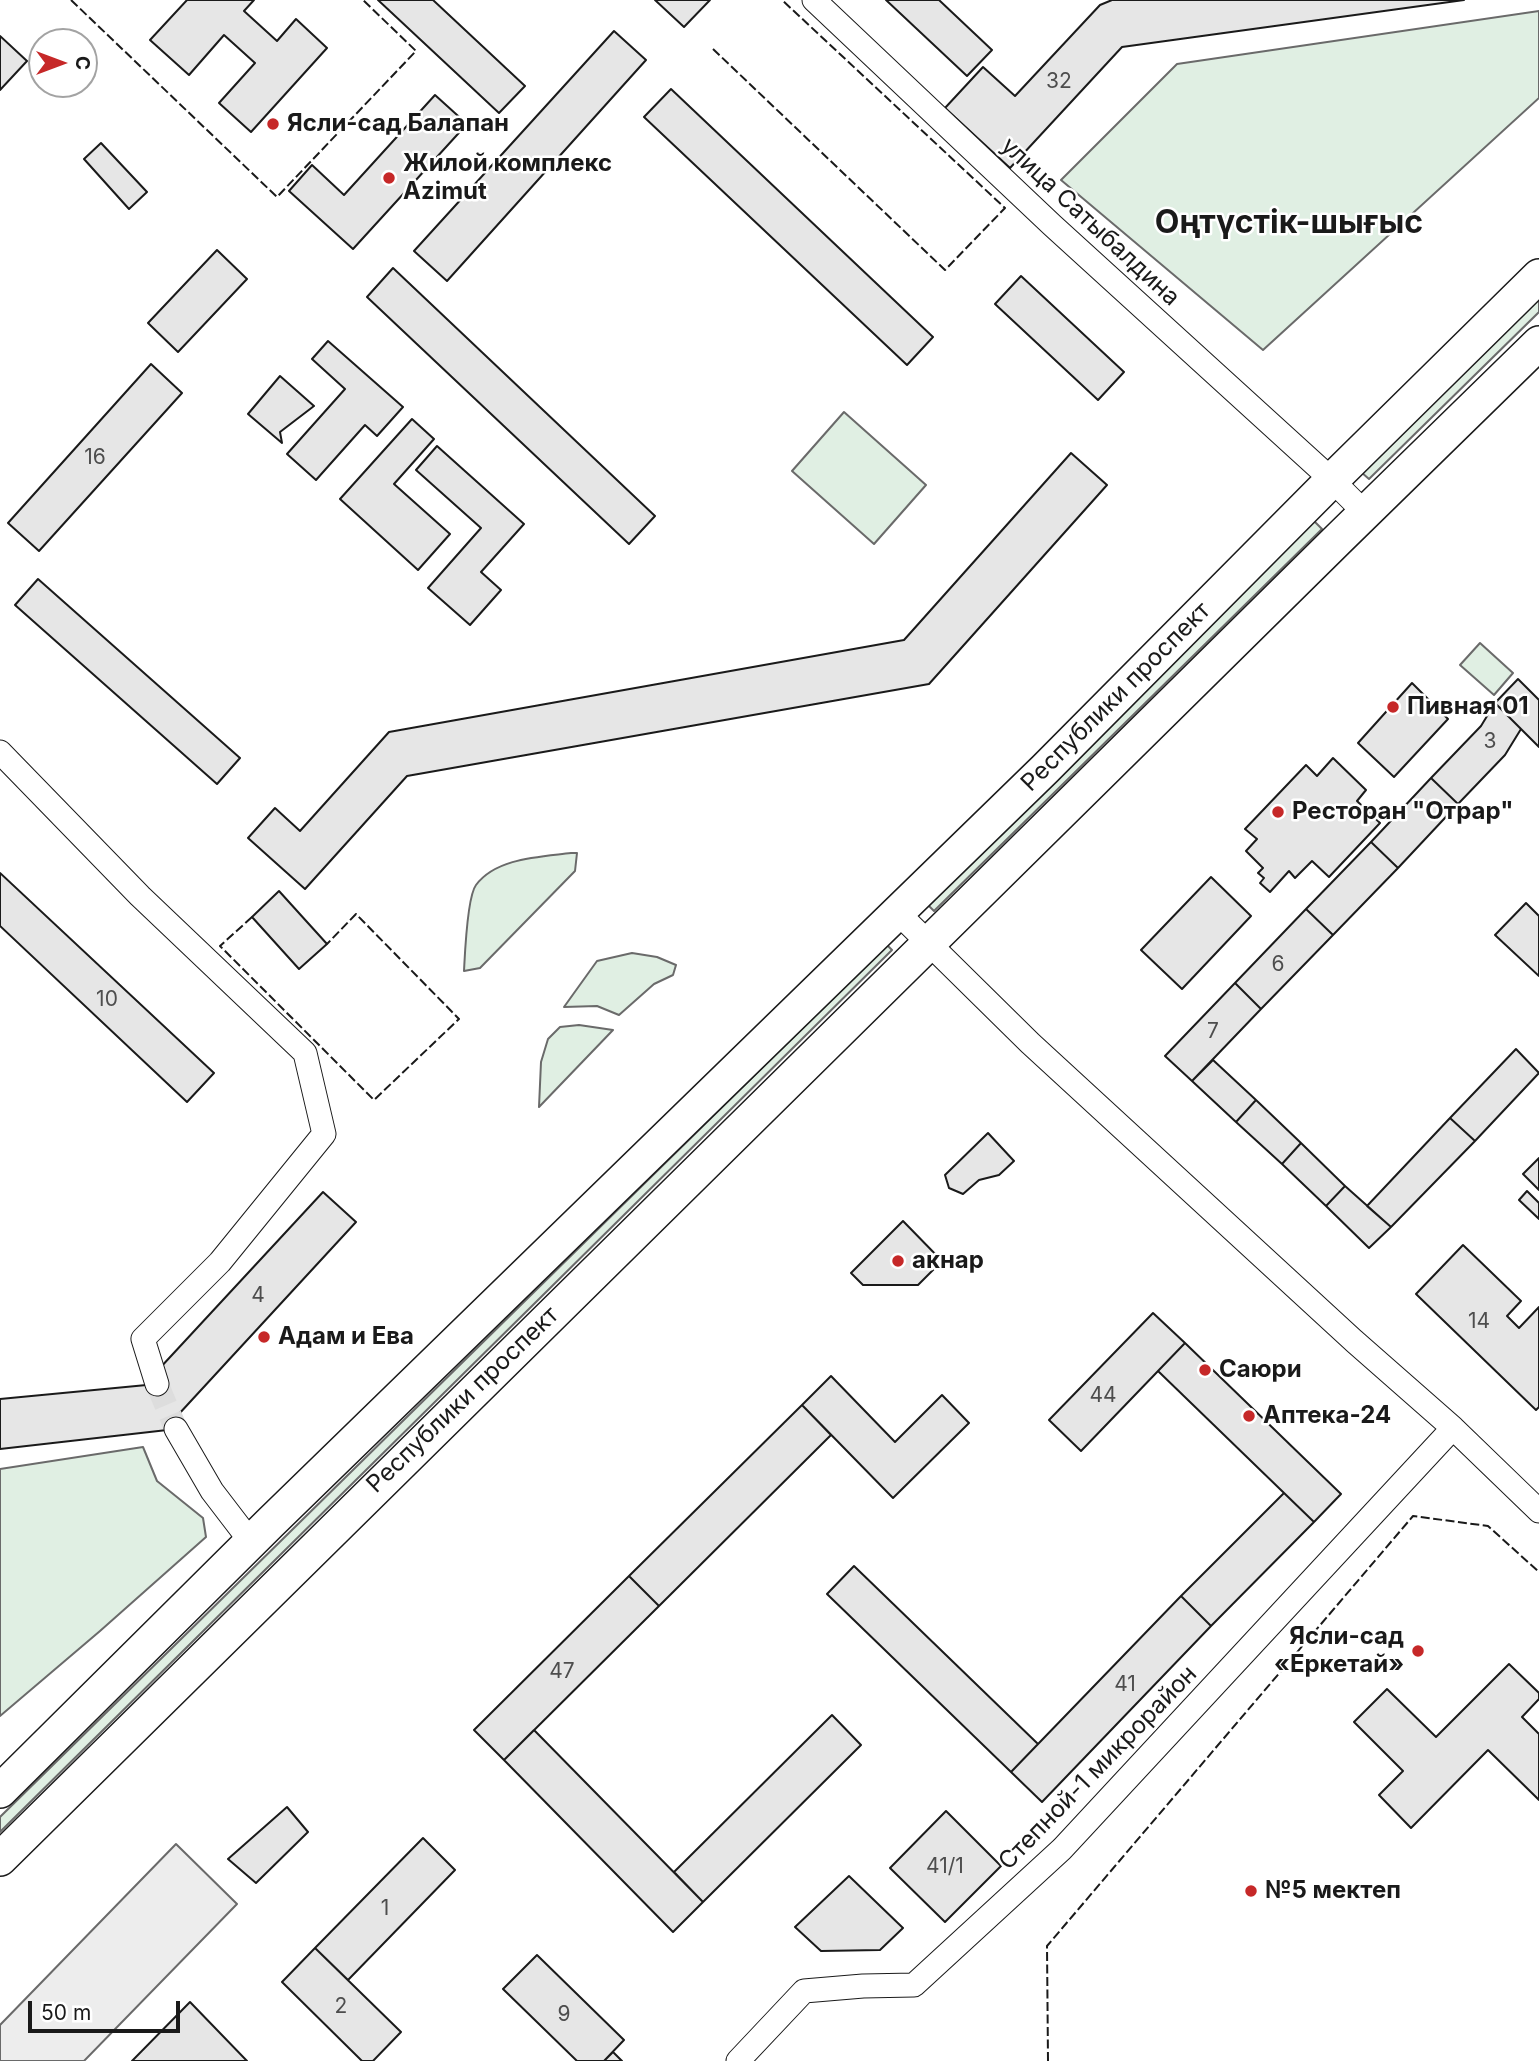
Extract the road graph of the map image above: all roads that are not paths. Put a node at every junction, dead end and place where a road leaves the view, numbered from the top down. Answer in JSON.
{"nodes":[{"id":1,"x":814,"y":0,"type":"edge"},
{"id":2,"x":1539,"y":276,"type":"edge"},
{"id":3,"x":1539,"y":343,"type":"edge"},
{"id":4,"x":1332,"y":480,"type":"junction"},
{"id":5,"x":1364,"y":512,"type":"junction"},
{"id":6,"x":0,"y":752,"type":"edge"},
{"id":7,"x":897,"y":912,"type":"junction"},
{"id":8,"x":929,"y":944,"type":"junction"},
{"id":9,"x":157,"y":1384,"type":"tunnel mouth"},
{"id":10,"x":1453,"y":1428,"type":"junction"},
{"id":11,"x":176,"y":1429,"type":"tunnel mouth"},
{"id":12,"x":1539,"y":1511,"type":"edge"},
{"id":13,"x":251,"y":1542,"type":"junction"},
{"id":14,"x":0,"y":1791,"type":"edge"},
{"id":15,"x":0,"y":1859,"type":"edge"},
{"id":16,"x":738,"y":2061,"type":"edge"}],
"edges":[{"from":1,"to":4,"type":"street","name":"улица Сатыбалдина"},
{"from":2,"to":4,"type":"highway","name":"Республики проспект"},
{"from":3,"to":5,"type":"highway","name":"Республики проспект"},
{"from":4,"to":5,"type":"street"},
{"from":4,"to":7,"type":"highway","name":"Республики проспект"},
{"from":5,"to":8,"type":"highway","name":"Республики проспект"},
{"from":6,"to":9,"type":"street"},
{"from":7,"to":8,"type":"street"},
{"from":7,"to":13,"type":"highway","name":"Республики проспект"},
{"from":8,"to":10,"type":"street"},
{"from":8,"to":15,"type":"highway","name":"Республики проспект"},
{"from":10,"to":12,"type":"street"},
{"from":10,"to":16,"type":"street","name":"Степной-1 микрорайон"},
{"from":11,"to":13,"type":"street"},
{"from":13,"to":14,"type":"highway","name":"Республики проспект"}]}
